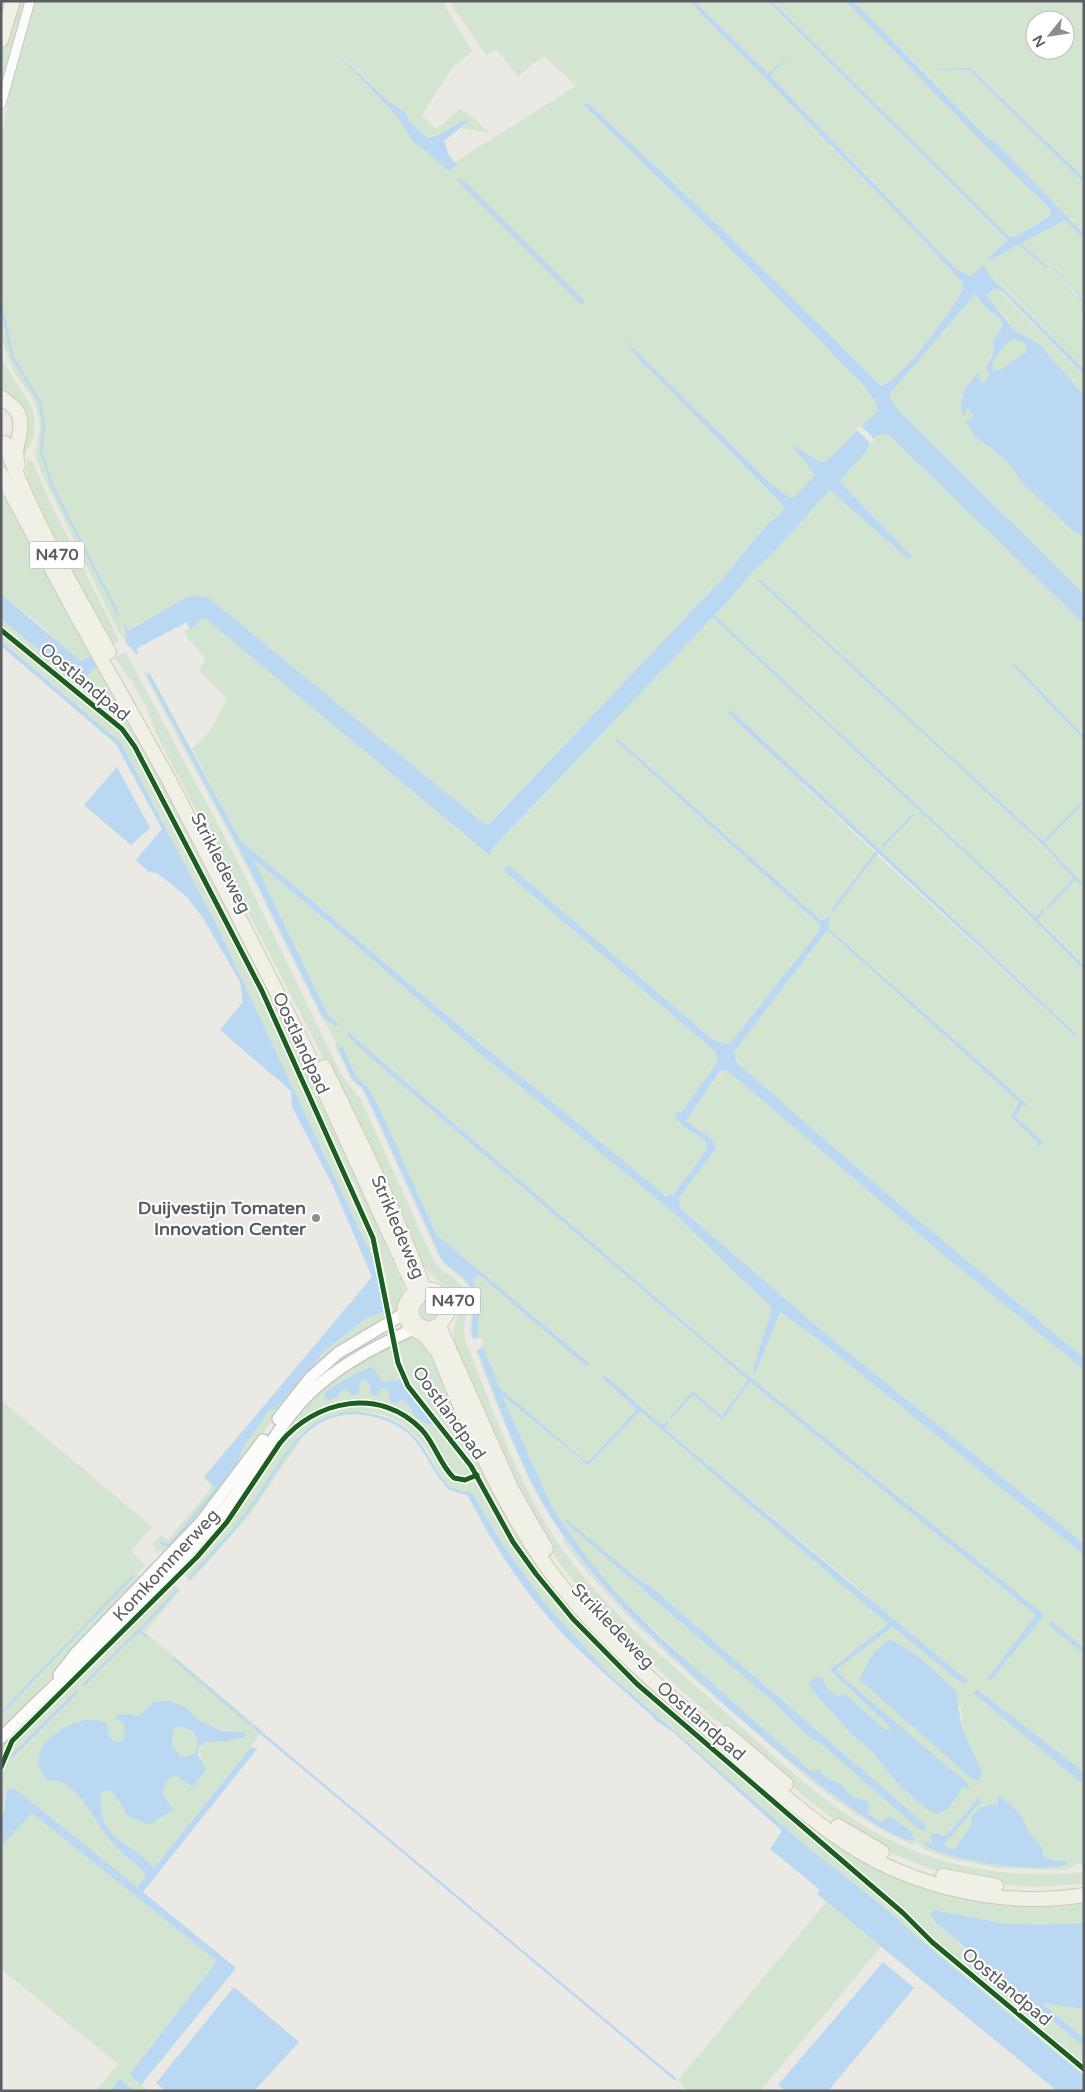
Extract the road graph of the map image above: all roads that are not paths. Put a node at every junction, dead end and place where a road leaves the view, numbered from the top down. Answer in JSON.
{"nodes":[{"id":1,"x":4,"y":1,"type":"edge"},
{"id":2,"x":13,"y":1,"type":"edge"},
{"id":3,"x":30,"y":1,"type":"edge"},
{"id":4,"x":1,"y":10,"type":"edge"},
{"id":5,"x":1,"y":40,"type":"edge"},
{"id":6,"x":1,"y":104,"type":"edge"},
{"id":7,"x":1,"y":397,"type":"edge"},
{"id":8,"x":1,"y":408,"type":"edge"},
{"id":9,"x":3,"y":444,"type":"edge"},
{"id":10,"x":1,"y":461,"type":"edge"},
{"id":11,"x":10,"y":480,"type":"edge"},
{"id":12,"x":411,"y":1268,"type":"junction"},
{"id":13,"x":417,"y":1293,"type":"junction"},
{"id":14,"x":404,"y":1313,"type":"junction"},
{"id":15,"x":425,"y":1329,"type":"junction"},
{"id":16,"x":451,"y":1350,"type":"junction"},
{"id":17,"x":53,"y":1685,"type":"junction"},
{"id":18,"x":1,"y":1738,"type":"edge"},
{"id":19,"x":1084,"y":1886,"type":"edge"},
{"id":20,"x":1084,"y":1895,"type":"edge"}],
"edges":[{"from":1,"to":4,"type":"main road"},
{"from":2,"to":5,"type":"main road"},
{"from":3,"to":6,"type":"street"},
{"from":7,"to":11,"type":"main road","number":"N470"},
{"from":8,"to":9,"type":"main road","number":"N470"},
{"from":9,"to":11,"type":"main road","name":"Strikledeweg","number":"N470"},
{"from":10,"to":11,"type":"main road","name":"Strikledeweg","number":"N470"},
{"from":11,"to":12,"type":"main road","name":"Strikledeweg","number":"N470"},
{"from":12,"to":13,"type":"main road","name":"Strikledeweg","number":"N470"},
{"from":12,"to":16,"type":"main road","number":"N470"},
{"from":13,"to":14,"type":"main road","number":"N470"},
{"from":13,"to":15,"type":"main road","number":"N470"},
{"from":13,"to":15,"type":"main road","number":"N470"},
{"from":14,"to":15,"type":"main road","number":"N470"},
{"from":14,"to":17,"type":"main road","name":"Komkommerweg"},
{"from":15,"to":16,"type":"main road","name":"Strikledeweg","number":"N470"},
{"from":15,"to":17,"type":"main road","name":"Komkommerweg"},
{"from":15,"to":20,"type":"main road","name":"Strikledeweg","number":"N470"},
{"from":16,"to":19,"type":"main road","name":"Strikledeweg","number":"N470"},
{"from":17,"to":18,"type":"main road","name":"Komkommerweg"}]}
